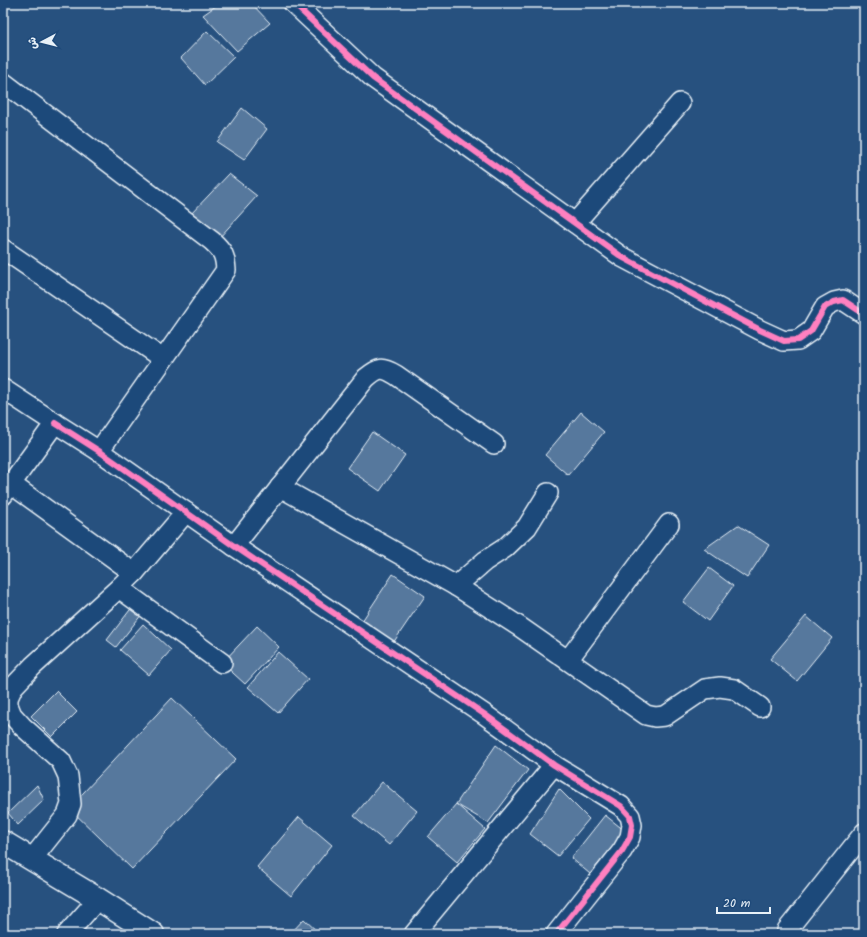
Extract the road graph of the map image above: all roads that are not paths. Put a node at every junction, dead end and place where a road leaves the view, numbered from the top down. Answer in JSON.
{"nodes":[{"id":1,"x":293,"y":3,"type":"edge"},
{"id":2,"x":3,"y":82,"type":"edge"},
{"id":3,"x":680,"y":103,"type":"dead end"},
{"id":4,"x":575,"y":223,"type":"junction"},
{"id":5,"x":3,"y":249,"type":"edge"},
{"id":6,"x":864,"y":314,"type":"edge"},
{"id":7,"x":163,"y":359,"type":"junction"},
{"id":8,"x":3,"y":389,"type":"edge"},
{"id":9,"x":55,"y":423,"type":"junction"},
{"id":10,"x":494,"y":444,"type":"dead end"},
{"id":11,"x":99,"y":451,"type":"junction"},
{"id":12,"x":280,"y":487,"type":"junction"},
{"id":13,"x":7,"y":489,"type":"edge"},
{"id":14,"x":548,"y":493,"type":"dead end"},
{"id":15,"x":186,"y":512,"type":"junction"},
{"id":16,"x":669,"y":524,"type":"dead end"},
{"id":17,"x":234,"y":546,"type":"junction"},
{"id":18,"x":134,"y":573,"type":"junction"},
{"id":19,"x":456,"y":586,"type":"junction"},
{"id":20,"x":119,"y":588,"type":"junction"},
{"id":21,"x":568,"y":660,"type":"junction"},
{"id":22,"x":222,"y":663,"type":"dead end"},
{"id":23,"x":760,"y":707,"type":"dead end"},
{"id":24,"x":554,"y":765,"type":"junction"},
{"id":25,"x":864,"y":834,"type":"edge"},
{"id":26,"x":3,"y":842,"type":"edge"},
{"id":27,"x":32,"y":859,"type":"junction"},
{"id":28,"x":98,"y":899,"type":"junction"},
{"id":29,"x":787,"y":930,"type":"dead end"},
{"id":30,"x":67,"y":934,"type":"edge"},
{"id":31,"x":153,"y":934,"type":"edge"},
{"id":32,"x":414,"y":934,"type":"edge"},
{"id":33,"x":556,"y":934,"type":"edge"}],
"edges":[{"from":1,"to":4,"type":"street"},
{"from":2,"to":7,"type":"street"},
{"from":3,"to":4,"type":"street"},
{"from":4,"to":6,"type":"street"},
{"from":5,"to":7,"type":"street"},
{"from":7,"to":11,"type":"street"},
{"from":8,"to":9,"type":"street"},
{"from":9,"to":11,"type":"street"},
{"from":9,"to":13,"type":"street"},
{"from":10,"to":12,"type":"street"},
{"from":11,"to":15,"type":"street"},
{"from":12,"to":17,"type":"street"},
{"from":12,"to":19,"type":"street"},
{"from":13,"to":18,"type":"street"},
{"from":14,"to":19,"type":"street"},
{"from":15,"to":17,"type":"street"},
{"from":15,"to":18,"type":"street"},
{"from":16,"to":21,"type":"street"},
{"from":17,"to":24,"type":"street"},
{"from":18,"to":20,"type":"street"},
{"from":19,"to":21,"type":"street"},
{"from":20,"to":22,"type":"street"},
{"from":20,"to":27,"type":"street"},
{"from":21,"to":23,"type":"street"},
{"from":24,"to":32,"type":"street"},
{"from":24,"to":33,"type":"street"},
{"from":25,"to":29,"type":"street"},
{"from":26,"to":27,"type":"main road"},
{"from":27,"to":28,"type":"main road"},
{"from":28,"to":30,"type":"street"},
{"from":28,"to":31,"type":"main road"}]}
